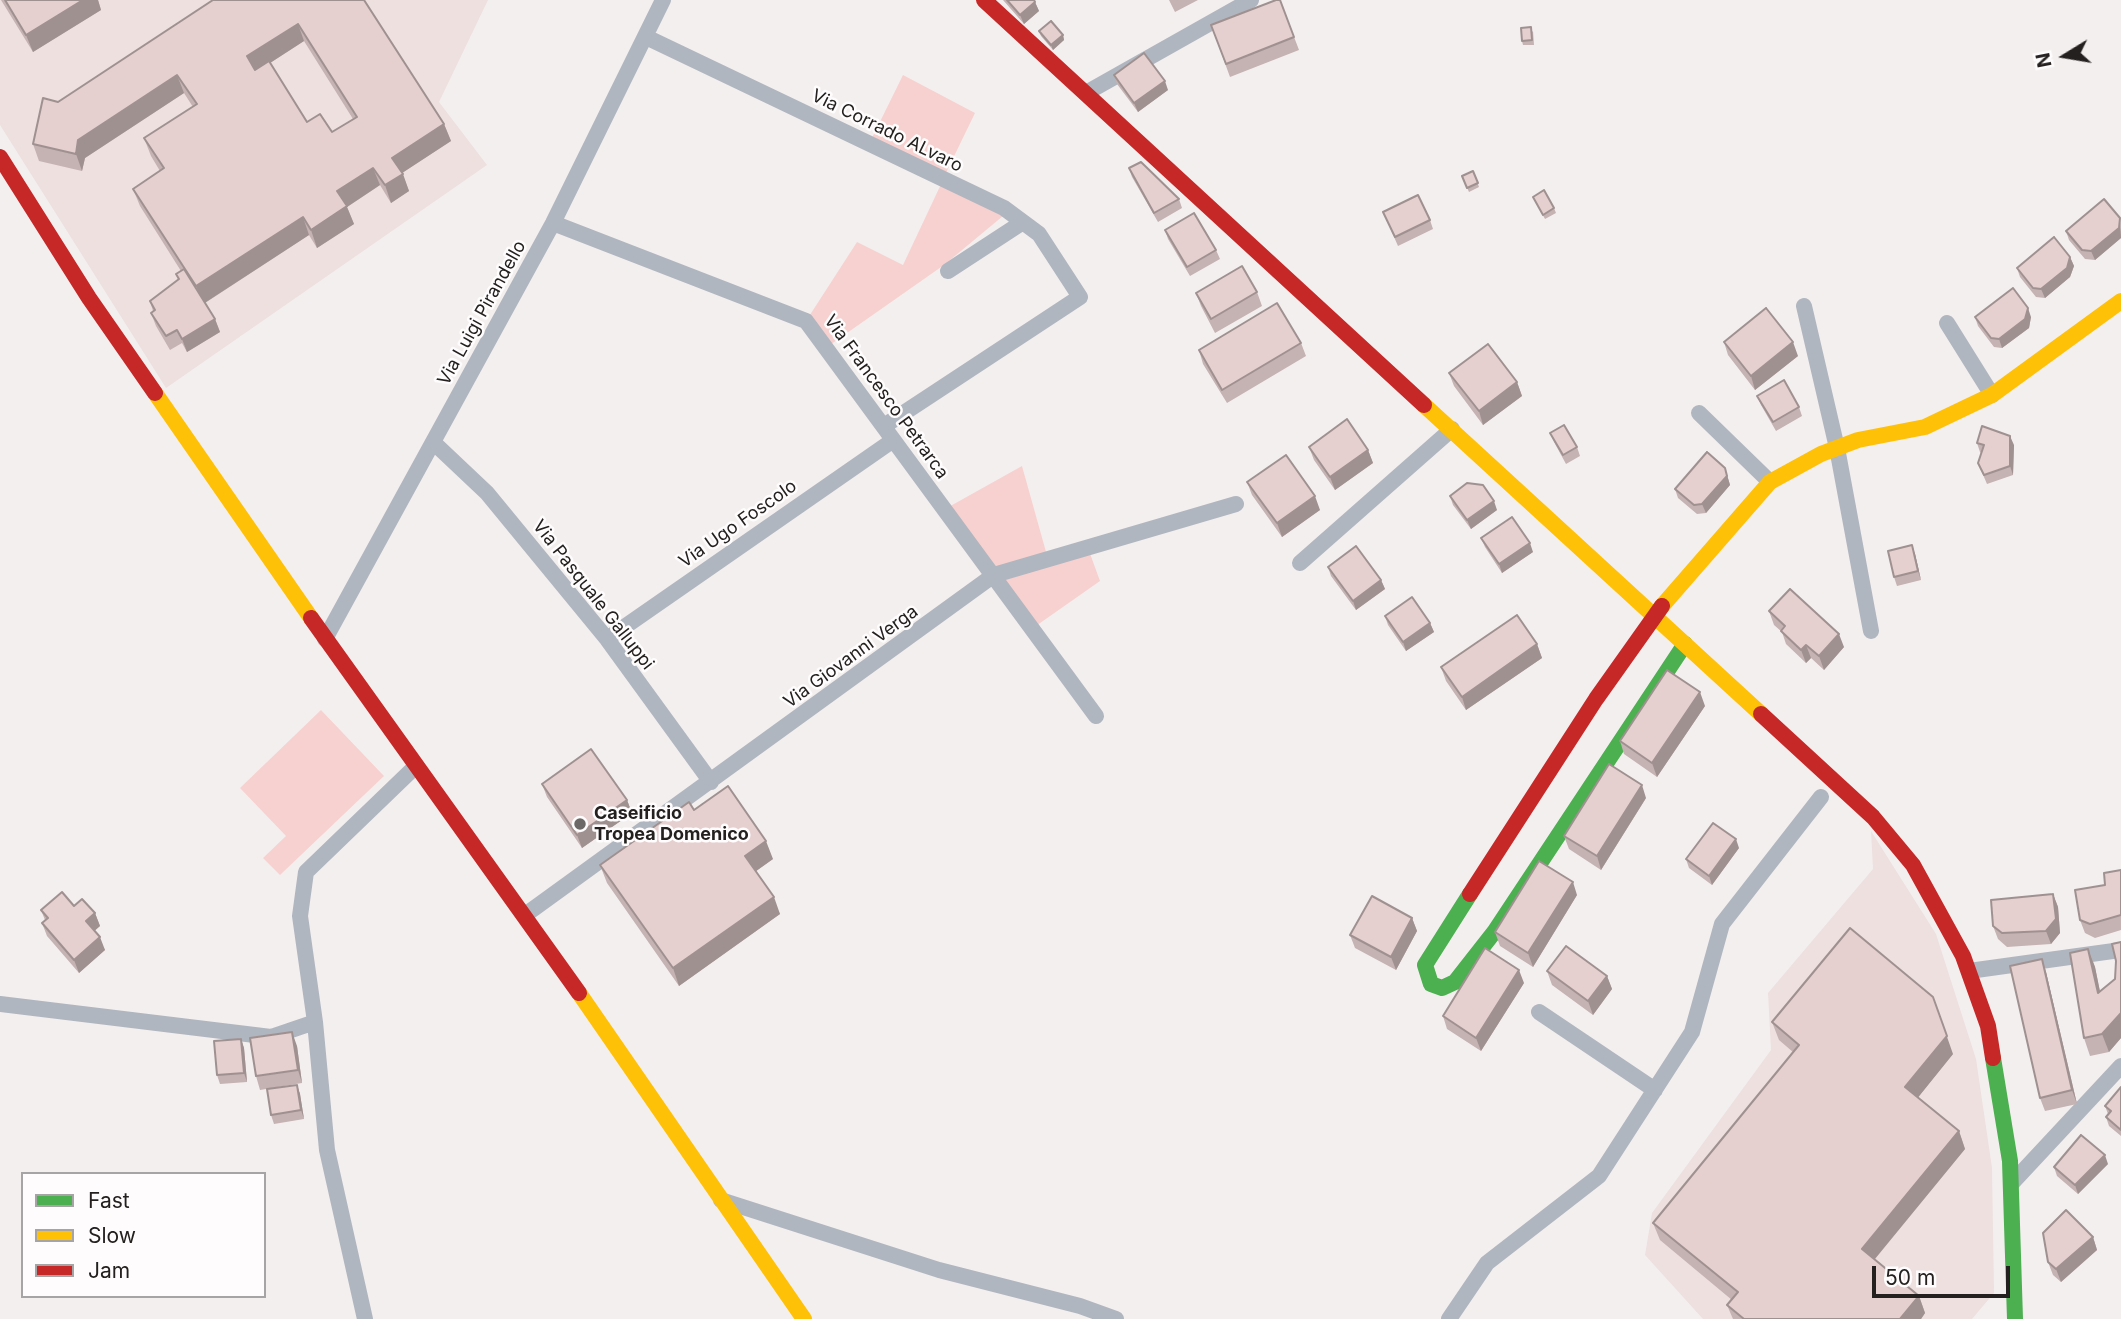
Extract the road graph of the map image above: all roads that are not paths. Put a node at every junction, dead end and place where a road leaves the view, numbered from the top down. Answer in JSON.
{"nodes":[{"id":1,"x":663,"y":0,"type":"edge"},
{"id":2,"x":984,"y":0,"type":"edge"},
{"id":3,"x":1251,"y":0,"type":"edge"},
{"id":4,"x":646,"y":37,"type":"junction"},
{"id":5,"x":1086,"y":93,"type":"junction"},
{"id":6,"x":0,"y":157,"type":"edge"},
{"id":7,"x":1023,"y":222,"type":"junction"},
{"id":8,"x":553,"y":223,"type":"junction"},
{"id":9,"x":948,"y":271,"type":"dead end"},
{"id":10,"x":1080,"y":297,"type":"joint"},
{"id":11,"x":2121,"y":301,"type":"edge"},
{"id":12,"x":1804,"y":306,"type":"dead end"},
{"id":13,"x":1947,"y":323,"type":"dead end"},
{"id":14,"x":1992,"y":395,"type":"junction"},
{"id":15,"x":1699,"y":414,"type":"dead end"},
{"id":16,"x":1452,"y":429,"type":"junction"},
{"id":17,"x":888,"y":433,"type":"junction"},
{"id":18,"x":433,"y":442,"type":"junction"},
{"id":19,"x":1837,"y":448,"type":"junction"},
{"id":20,"x":1770,"y":482,"type":"junction"},
{"id":21,"x":1236,"y":504,"type":"dead end"},
{"id":22,"x":1300,"y":563,"type":"dead end"},
{"id":23,"x":995,"y":575,"type":"junction"},
{"id":24,"x":1654,"y":615,"type":"junction"},
{"id":25,"x":1871,"y":631,"type":"dead end"},
{"id":26,"x":325,"y":639,"type":"junction"},
{"id":27,"x":607,"y":639,"type":"junction"},
{"id":28,"x":1685,"y":644,"type":"junction"},
{"id":29,"x":1096,"y":716,"type":"dead end"},
{"id":30,"x":416,"y":766,"type":"junction"},
{"id":31,"x":711,"y":782,"type":"junction"},
{"id":32,"x":1821,"y":797,"type":"dead end"},
{"id":33,"x":525,"y":915,"type":"junction"},
{"id":34,"x":2121,"y":950,"type":"edge"},
{"id":35,"x":1969,"y":971,"type":"junction"},
{"id":36,"x":0,"y":1004,"type":"edge"},
{"id":37,"x":1539,"y":1012,"type":"dead end"},
{"id":38,"x":316,"y":1022,"type":"junction"},
{"id":39,"x":2121,"y":1066,"type":"edge"},
{"id":40,"x":1654,"y":1090,"type":"junction"},
{"id":41,"x":2011,"y":1184,"type":"junction"},
{"id":42,"x":719,"y":1199,"type":"junction"},
{"id":43,"x":365,"y":1319,"type":"edge"},
{"id":44,"x":804,"y":1319,"type":"edge"},
{"id":45,"x":1116,"y":1319,"type":"edge"},
{"id":46,"x":1449,"y":1319,"type":"edge"},
{"id":47,"x":2015,"y":1319,"type":"edge"}],
"edges":[{"from":1,"to":4,"type":"street","name":"Via Luigi Pirandello"},
{"from":2,"to":5,"type":"street"},
{"from":3,"to":5,"type":"street"},
{"from":4,"to":7,"type":"street","name":"Via Corrado ALvaro"},
{"from":4,"to":8,"type":"street","name":"Via Luigi Pirandello"},
{"from":5,"to":16,"type":"street"},
{"from":6,"to":26,"type":"street"},
{"from":7,"to":9,"type":"street"},
{"from":7,"to":10,"type":"street","name":"Via Corrado ALvaro"},
{"from":8,"to":17,"type":"street","name":"Via Francesco Petrarca"},
{"from":8,"to":18,"type":"street","name":"Via Luigi Pirandello"},
{"from":10,"to":17,"type":"street","name":"Via Ugo Foscolo"},
{"from":11,"to":14,"type":"street"},
{"from":12,"to":19,"type":"street"},
{"from":13,"to":14,"type":"street"},
{"from":14,"to":19,"type":"street"},
{"from":15,"to":20,"type":"street"},
{"from":16,"to":22,"type":"street"},
{"from":16,"to":24,"type":"street"},
{"from":17,"to":23,"type":"street","name":"Via Francesco Petrarca"},
{"from":17,"to":27,"type":"street","name":"Via Ugo Foscolo"},
{"from":18,"to":26,"type":"street","name":"Via Luigi Pirandello"},
{"from":18,"to":27,"type":"street","name":"Via Pasquale Galluppi"},
{"from":19,"to":20,"type":"street"},
{"from":19,"to":25,"type":"street"},
{"from":20,"to":24,"type":"street"},
{"from":21,"to":23,"type":"street","name":"Via Giovanni Verga"},
{"from":23,"to":29,"type":"street","name":"Via Francesco Petrarca"},
{"from":23,"to":31,"type":"street","name":"Via Giovanni Verga"},
{"from":24,"to":28,"type":"street"},
{"from":24,"to":28,"type":"street"},
{"from":26,"to":30,"type":"street"},
{"from":27,"to":31,"type":"street","name":"Via Pasquale Galluppi"},
{"from":28,"to":35,"type":"street"},
{"from":30,"to":33,"type":"street"},
{"from":30,"to":38,"type":"street"},
{"from":31,"to":33,"type":"street","name":"Via Giovanni Verga"},
{"from":32,"to":40,"type":"street"},
{"from":33,"to":42,"type":"street"},
{"from":34,"to":35,"type":"street"},
{"from":35,"to":41,"type":"street"},
{"from":36,"to":38,"type":"street"},
{"from":37,"to":40,"type":"street"},
{"from":38,"to":43,"type":"street"},
{"from":39,"to":41,"type":"street"},
{"from":40,"to":46,"type":"street"},
{"from":41,"to":47,"type":"street"},
{"from":42,"to":44,"type":"street"},
{"from":42,"to":45,"type":"street"}]}
